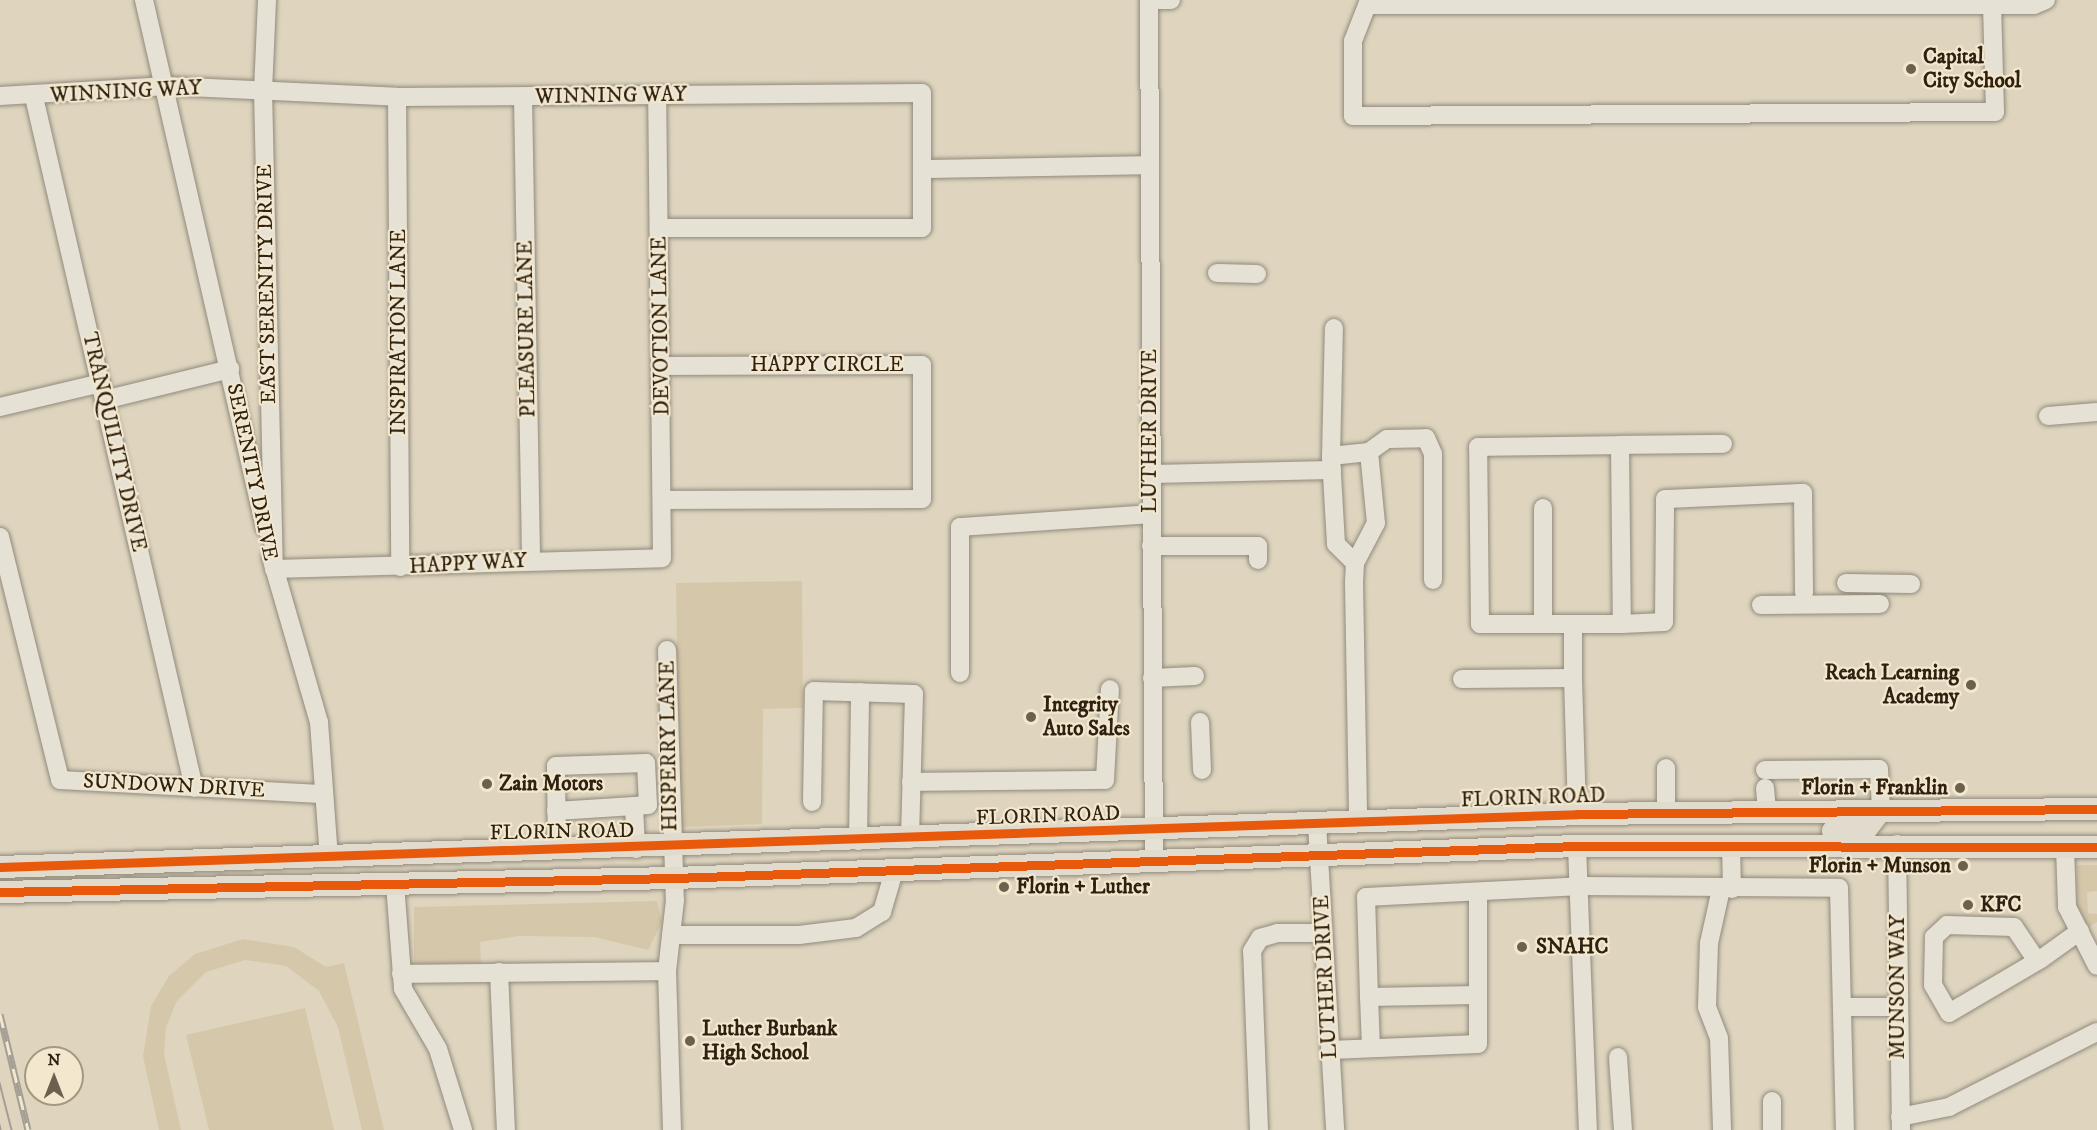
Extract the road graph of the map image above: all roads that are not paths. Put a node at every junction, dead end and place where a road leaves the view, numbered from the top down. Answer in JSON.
{"nodes":[{"id":1,"x":144,"y":0,"type":"edge"},
{"id":2,"x":267,"y":0,"type":"edge"},
{"id":3,"x":1149,"y":0,"type":"edge"},
{"id":4,"x":1172,"y":0,"type":"edge"},
{"id":5,"x":2046,"y":0,"type":"edge"},
{"id":6,"x":1369,"y":3,"type":"edge"},
{"id":7,"x":1494,"y":3,"type":"edge"},
{"id":8,"x":1805,"y":3,"type":"edge"},
{"id":9,"x":1907,"y":3,"type":"edge"},
{"id":10,"x":1992,"y":5,"type":"junction"},
{"id":11,"x":167,"y":86,"type":"junction"},
{"id":12,"x":263,"y":90,"type":"junction"},
{"id":13,"x":657,"y":95,"type":"junction"},
{"id":14,"x":0,"y":96,"type":"edge"},
{"id":15,"x":34,"y":97,"type":"junction"},
{"id":16,"x":397,"y":97,"type":"junction"},
{"id":17,"x":523,"y":97,"type":"junction"},
{"id":18,"x":1149,"y":165,"type":"junction"},
{"id":19,"x":923,"y":169,"type":"junction"},
{"id":20,"x":659,"y":228,"type":"junction"},
{"id":21,"x":1217,"y":273,"type":"dead end"},
{"id":22,"x":1257,"y":274,"type":"dead end"},
{"id":23,"x":1334,"y":328,"type":"dead end"},
{"id":24,"x":662,"y":366,"type":"junction"},
{"id":25,"x":230,"y":369,"type":"junction"},
{"id":26,"x":102,"y":391,"type":"junction"},
{"id":27,"x":0,"y":407,"type":"edge"},
{"id":28,"x":2097,"y":412,"type":"edge"},
{"id":29,"x":2048,"y":416,"type":"dead end"},
{"id":30,"x":1723,"y":444,"type":"dead end"},
{"id":31,"x":1620,"y":445,"type":"junction"},
{"id":32,"x":1369,"y":452,"type":"junction"},
{"id":33,"x":1332,"y":463,"type":"junction"},
{"id":34,"x":1151,"y":474,"type":"junction"},
{"id":35,"x":663,"y":500,"type":"junction"},
{"id":36,"x":1543,"y":508,"type":"dead end"},
{"id":37,"x":1151,"y":514,"type":"junction"},
{"id":38,"x":0,"y":537,"type":"edge"},
{"id":39,"x":1151,"y":546,"type":"junction"},
{"id":40,"x":662,"y":558,"type":"joint"},
{"id":41,"x":1258,"y":560,"type":"dead end"},
{"id":42,"x":531,"y":561,"type":"junction"},
{"id":43,"x":1355,"y":563,"type":"junction"},
{"id":44,"x":400,"y":567,"type":"junction"},
{"id":45,"x":274,"y":569,"type":"junction"},
{"id":46,"x":1433,"y":580,"type":"dead end"},
{"id":47,"x":1846,"y":583,"type":"dead end"},
{"id":48,"x":1911,"y":584,"type":"dead end"},
{"id":49,"x":1804,"y":593,"type":"dead end"},
{"id":50,"x":1880,"y":604,"type":"dead end"},
{"id":51,"x":1761,"y":605,"type":"dead end"},
{"id":52,"x":1543,"y":624,"type":"junction"},
{"id":53,"x":1622,"y":624,"type":"junction"},
{"id":54,"x":1573,"y":625,"type":"junction"},
{"id":55,"x":667,"y":650,"type":"dead end"},
{"id":56,"x":960,"y":673,"type":"dead end"},
{"id":57,"x":1195,"y":676,"type":"dead end"},
{"id":58,"x":1152,"y":678,"type":"junction"},
{"id":59,"x":1573,"y":678,"type":"junction"},
{"id":60,"x":1462,"y":679,"type":"dead end"},
{"id":61,"x":1110,"y":689,"type":"dead end"},
{"id":62,"x":860,"y":692,"type":"junction"},
{"id":63,"x":1200,"y":722,"type":"dead end"},
{"id":64,"x":1666,"y":768,"type":"dead end"},
{"id":65,"x":1202,"y":770,"type":"dead end"},
{"id":66,"x":911,"y":782,"type":"junction"},
{"id":67,"x":194,"y":788,"type":"junction"},
{"id":68,"x":321,"y":794,"type":"junction"},
{"id":69,"x":812,"y":802,"type":"dead end"},
{"id":70,"x":634,"y":806,"type":"junction"},
{"id":71,"x":2097,"y":809,"type":"edge"},
{"id":72,"x":1767,"y":810,"type":"junction"},
{"id":73,"x":1881,"y":810,"type":"junction"},
{"id":74,"x":2023,"y":810,"type":"junction"},
{"id":75,"x":556,"y":811,"type":"junction"},
{"id":76,"x":1666,"y":812,"type":"junction"},
{"id":77,"x":1577,"y":814,"type":"junction"},
{"id":78,"x":1358,"y":823,"type":"junction"},
{"id":79,"x":1317,"y":824,"type":"junction"},
{"id":80,"x":1153,"y":830,"type":"junction"},
{"id":81,"x":910,"y":839,"type":"junction"},
{"id":82,"x":858,"y":841,"type":"junction"},
{"id":83,"x":1897,"y":844,"type":"junction"},
{"id":84,"x":1731,"y":845,"type":"junction"},
{"id":85,"x":1773,"y":845,"type":"junction"},
{"id":86,"x":1577,"y":846,"type":"junction"},
{"id":87,"x":2065,"y":846,"type":"junction"},
{"id":88,"x":2097,"y":847,"type":"edge"},
{"id":89,"x":673,"y":848,"type":"junction"},
{"id":90,"x":636,"y":849,"type":"junction"},
{"id":91,"x":557,"y":850,"type":"junction"},
{"id":92,"x":1320,"y":857,"type":"junction"},
{"id":93,"x":329,"y":858,"type":"junction"},
{"id":94,"x":1154,"y":862,"type":"junction"},
{"id":95,"x":0,"y":867,"type":"edge"},
{"id":96,"x":894,"y":870,"type":"junction"},
{"id":97,"x":674,"y":878,"type":"junction"},
{"id":98,"x":395,"y":884,"type":"junction"},
{"id":99,"x":297,"y":886,"type":"junction"},
{"id":100,"x":1581,"y":886,"type":"junction"},
{"id":101,"x":1726,"y":889,"type":"junction"},
{"id":102,"x":0,"y":892,"type":"edge"},
{"id":103,"x":1478,"y":892,"type":"junction"},
{"id":104,"x":2079,"y":931,"type":"junction"},
{"id":105,"x":1323,"y":933,"type":"junction"},
{"id":106,"x":671,"y":934,"type":"junction"},
{"id":107,"x":2037,"y":962,"type":"junction"},
{"id":108,"x":2097,"y":966,"type":"edge"},
{"id":109,"x":667,"y":971,"type":"junction"},
{"id":110,"x":499,"y":972,"type":"junction"},
{"id":111,"x":401,"y":974,"type":"junction"},
{"id":112,"x":1477,"y":995,"type":"junction"},
{"id":113,"x":1369,"y":997,"type":"junction"},
{"id":114,"x":1842,"y":1007,"type":"junction"},
{"id":115,"x":1898,"y":1007,"type":"junction"},
{"id":116,"x":2097,"y":1032,"type":"edge"},
{"id":117,"x":1371,"y":1048,"type":"junction"},
{"id":118,"x":1330,"y":1050,"type":"junction"},
{"id":119,"x":1618,"y":1057,"type":"dead end"},
{"id":120,"x":1772,"y":1101,"type":"dead end"},
{"id":121,"x":1901,"y":1123,"type":"edge"},
{"id":122,"x":463,"y":1130,"type":"edge"},
{"id":123,"x":506,"y":1130,"type":"edge"},
{"id":124,"x":672,"y":1130,"type":"edge"},
{"id":125,"x":1259,"y":1130,"type":"edge"},
{"id":126,"x":1335,"y":1130,"type":"edge"},
{"id":127,"x":1588,"y":1130,"type":"edge"},
{"id":128,"x":1623,"y":1130,"type":"edge"},
{"id":129,"x":1722,"y":1130,"type":"edge"},
{"id":130,"x":1772,"y":1130,"type":"edge"},
{"id":131,"x":1845,"y":1130,"type":"edge"}],
"edges":[{"from":1,"to":11,"type":"street","name":"SERENITY DRIVE"},
{"from":2,"to":12,"type":"street","name":"EAST SERENITY DRIVE"},
{"from":3,"to":4,"type":"street"},
{"from":3,"to":18,"type":"street","name":"LUTHER DRIVE"},
{"from":5,"to":10,"type":"street"},
{"from":6,"to":7,"type":"street"},
{"from":6,"to":10,"type":"street"},
{"from":7,"to":8,"type":"street"},
{"from":8,"to":9,"type":"street"},
{"from":9,"to":10,"type":"street"},
{"from":11,"to":12,"type":"street","name":"WINNING WAY"},
{"from":11,"to":15,"type":"street","name":"WINNING WAY"},
{"from":11,"to":25,"type":"street","name":"SERENITY DRIVE"},
{"from":12,"to":16,"type":"street","name":"WINNING WAY"},
{"from":12,"to":45,"type":"street","name":"EAST SERENITY DRIVE"},
{"from":13,"to":17,"type":"street","name":"WINNING WAY"},
{"from":13,"to":19,"type":"street","name":"WINNING WAY"},
{"from":13,"to":20,"type":"street","name":"DEVOTION LANE"},
{"from":14,"to":15,"type":"street","name":"WINNING WAY"},
{"from":15,"to":26,"type":"street","name":"TRANQUILITY DRIVE"},
{"from":16,"to":17,"type":"street","name":"WINNING WAY"},
{"from":16,"to":44,"type":"street","name":"INSPIRATION LANE"},
{"from":17,"to":42,"type":"street","name":"PLEASURE LANE"},
{"from":18,"to":19,"type":"street"},
{"from":18,"to":34,"type":"street","name":"LUTHER DRIVE"},
{"from":19,"to":20,"type":"street"},
{"from":20,"to":24,"type":"street","name":"DEVOTION LANE"},
{"from":21,"to":22,"type":"street"},
{"from":23,"to":33,"type":"street"},
{"from":24,"to":35,"type":"street","name":"DEVOTION LANE"},
{"from":24,"to":35,"type":"street","name":"HAPPY CIRCLE"},
{"from":25,"to":26,"type":"street"},
{"from":25,"to":45,"type":"street","name":"SERENITY DRIVE"},
{"from":26,"to":27,"type":"street"},
{"from":26,"to":67,"type":"street","name":"TRANQUILITY DRIVE"},
{"from":28,"to":29,"type":"street"},
{"from":30,"to":31,"type":"street"},
{"from":31,"to":52,"type":"street"},
{"from":31,"to":53,"type":"street"},
{"from":32,"to":33,"type":"street"},
{"from":32,"to":43,"type":"street"},
{"from":32,"to":46,"type":"street"},
{"from":33,"to":34,"type":"street"},
{"from":33,"to":43,"type":"street"},
{"from":34,"to":37,"type":"street","name":"LUTHER DRIVE"},
{"from":35,"to":40,"type":"street","name":"DEVOTION LANE"},
{"from":36,"to":52,"type":"street"},
{"from":37,"to":39,"type":"street","name":"LUTHER DRIVE"},
{"from":37,"to":56,"type":"street"},
{"from":38,"to":67,"type":"street","name":"SUNDOWN DRIVE"},
{"from":39,"to":41,"type":"street"},
{"from":39,"to":58,"type":"street","name":"LUTHER DRIVE"},
{"from":40,"to":42,"type":"street","name":"HAPPY WAY"},
{"from":42,"to":44,"type":"street","name":"HAPPY WAY"},
{"from":43,"to":78,"type":"street"},
{"from":44,"to":45,"type":"street","name":"HAPPY WAY"},
{"from":45,"to":68,"type":"street","name":"SERENITY DRIVE"},
{"from":47,"to":48,"type":"street"},
{"from":49,"to":53,"type":"street"},
{"from":50,"to":51,"type":"street"},
{"from":52,"to":54,"type":"street"},
{"from":53,"to":54,"type":"street"},
{"from":54,"to":59,"type":"street"},
{"from":55,"to":89,"type":"street","name":"HISPERRY LANE"},
{"from":57,"to":58,"type":"street"},
{"from":58,"to":80,"type":"street","name":"LUTHER DRIVE"},
{"from":59,"to":60,"type":"street"},
{"from":59,"to":77,"type":"street"},
{"from":61,"to":66,"type":"street"},
{"from":62,"to":66,"type":"street"},
{"from":62,"to":69,"type":"street"},
{"from":62,"to":82,"type":"street"},
{"from":63,"to":65,"type":"street"},
{"from":64,"to":76,"type":"street"},
{"from":66,"to":81,"type":"street"},
{"from":67,"to":68,"type":"street","name":"SUNDOWN DRIVE"},
{"from":68,"to":93,"type":"street","name":"SERENITY DRIVE"},
{"from":70,"to":75,"type":"street"},
{"from":70,"to":75,"type":"street"},
{"from":70,"to":90,"type":"street"},
{"from":71,"to":74,"type":"main road","name":"FLORIN ROAD"},
{"from":72,"to":73,"type":"main road","name":"FLORIN ROAD"},
{"from":72,"to":73,"type":"street"},
{"from":72,"to":76,"type":"main road","name":"FLORIN ROAD"},
{"from":73,"to":74,"type":"main road","name":"FLORIN ROAD"},
{"from":73,"to":85,"type":"main road"},
{"from":74,"to":83,"type":"main road"},
{"from":75,"to":91,"type":"street"},
{"from":76,"to":77,"type":"main road","name":"FLORIN ROAD"},
{"from":77,"to":78,"type":"main road","name":"FLORIN ROAD"},
{"from":78,"to":79,"type":"main road","name":"FLORIN ROAD"},
{"from":79,"to":80,"type":"main road","name":"FLORIN ROAD"},
{"from":79,"to":92,"type":"street","name":"LUTHER DRIVE"},
{"from":80,"to":81,"type":"main road","name":"FLORIN ROAD"},
{"from":80,"to":94,"type":"street","name":"LUTHER DRIVE"},
{"from":81,"to":82,"type":"main road","name":"FLORIN ROAD"},
{"from":82,"to":89,"type":"main road","name":"FLORIN ROAD"},
{"from":83,"to":85,"type":"main road"},
{"from":83,"to":87,"type":"main road"},
{"from":83,"to":115,"type":"street","name":"MUNSON WAY"},
{"from":84,"to":85,"type":"main road"},
{"from":84,"to":86,"type":"main road"},
{"from":84,"to":101,"type":"street"},
{"from":86,"to":92,"type":"main road"},
{"from":86,"to":100,"type":"street"},
{"from":87,"to":88,"type":"main road"},
{"from":87,"to":104,"type":"street"},
{"from":89,"to":90,"type":"main road","name":"FLORIN ROAD"},
{"from":89,"to":97,"type":"street","name":"HISPERRY LANE"},
{"from":90,"to":91,"type":"main road","name":"FLORIN ROAD"},
{"from":91,"to":93,"type":"main road","name":"FLORIN ROAD"},
{"from":92,"to":94,"type":"main road"},
{"from":92,"to":105,"type":"street","name":"LUTHER DRIVE"},
{"from":93,"to":95,"type":"main road","name":"FLORIN ROAD"},
{"from":93,"to":99,"type":"main road"},
{"from":94,"to":96,"type":"main road"},
{"from":96,"to":97,"type":"main road"},
{"from":96,"to":106,"type":"street"},
{"from":97,"to":98,"type":"main road"},
{"from":97,"to":106,"type":"street","name":"HISPERRY LANE"},
{"from":98,"to":99,"type":"main road"},
{"from":98,"to":111,"type":"street"},
{"from":99,"to":102,"type":"main road"},
{"from":100,"to":101,"type":"street"},
{"from":100,"to":103,"type":"street"},
{"from":100,"to":127,"type":"street"},
{"from":101,"to":114,"type":"street"},
{"from":101,"to":129,"type":"street"},
{"from":103,"to":112,"type":"street"},
{"from":103,"to":113,"type":"street"},
{"from":104,"to":107,"type":"street"},
{"from":104,"to":108,"type":"street"},
{"from":105,"to":118,"type":"street","name":"LUTHER DRIVE"},
{"from":105,"to":125,"type":"street"},
{"from":106,"to":109,"type":"street","name":"HISPERRY LANE"},
{"from":107,"to":107,"type":"street"},
{"from":109,"to":110,"type":"street"},
{"from":109,"to":124,"type":"street","name":"HISPERRY LANE"},
{"from":110,"to":111,"type":"street"},
{"from":110,"to":123,"type":"street"},
{"from":111,"to":122,"type":"street"},
{"from":112,"to":113,"type":"street"},
{"from":112,"to":117,"type":"street"},
{"from":113,"to":117,"type":"street"},
{"from":114,"to":115,"type":"street"},
{"from":114,"to":131,"type":"street"},
{"from":115,"to":121,"type":"street","name":"MUNSON WAY"},
{"from":116,"to":121,"type":"street"},
{"from":117,"to":118,"type":"street"},
{"from":118,"to":126,"type":"street","name":"LUTHER DRIVE"},
{"from":119,"to":128,"type":"street"},
{"from":120,"to":130,"type":"street"}]}
